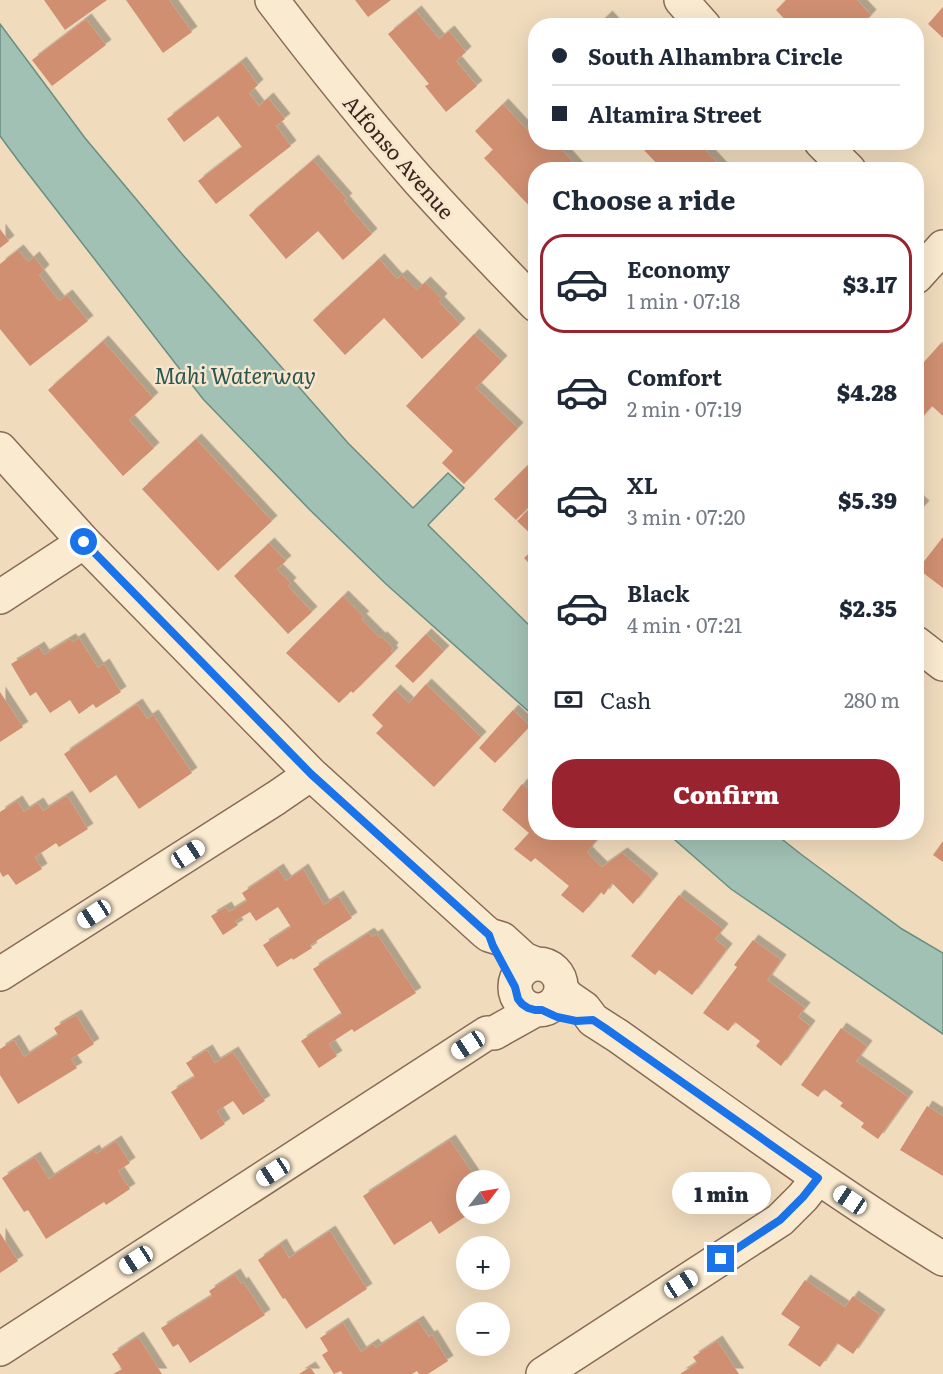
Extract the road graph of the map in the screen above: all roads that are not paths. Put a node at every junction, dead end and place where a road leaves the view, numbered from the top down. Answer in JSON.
{"nodes":[{"id":1,"x":272,"y":0,"type":"edge"},
{"id":2,"x":681,"y":0,"type":"edge"},
{"id":3,"x":697,"y":18,"type":"edge"},
{"id":4,"x":829,"y":150,"type":"edge"},
{"id":5,"x":841,"y":162,"type":"edge"},
{"id":6,"x":528,"y":297,"type":"edge"},
{"id":7,"x":0,"y":449,"type":"edge"},
{"id":8,"x":84,"y":542,"type":"junction"},
{"id":9,"x":0,"y":597,"type":"edge"},
{"id":10,"x":924,"y":649,"type":"edge"},
{"id":11,"x":943,"y":664,"type":"edge"},
{"id":12,"x":311,"y":774,"type":"junction"},
{"id":13,"x":0,"y":974,"type":"edge"},
{"id":14,"x":534,"y":992,"type":"junction"},
{"id":15,"x":818,"y":1178,"type":"junction"},
{"id":16,"x":943,"y":1259,"type":"edge"},
{"id":17,"x":0,"y":1349,"type":"edge"},
{"id":18,"x":543,"y":1374,"type":"edge"}],
"edges":[{"from":1,"to":6,"type":"street","name":"Alfonso Avenue"},
{"from":2,"to":3,"type":"street"},
{"from":4,"to":5,"type":"street"},
{"from":7,"to":8,"type":"street"},
{"from":8,"to":9,"type":"street"},
{"from":8,"to":12,"type":"street"},
{"from":10,"to":11,"type":"street"},
{"from":12,"to":13,"type":"street"},
{"from":12,"to":14,"type":"street"},
{"from":14,"to":15,"type":"street"},
{"from":14,"to":17,"type":"street"},
{"from":15,"to":16,"type":"street"},
{"from":15,"to":18,"type":"street"}]}
